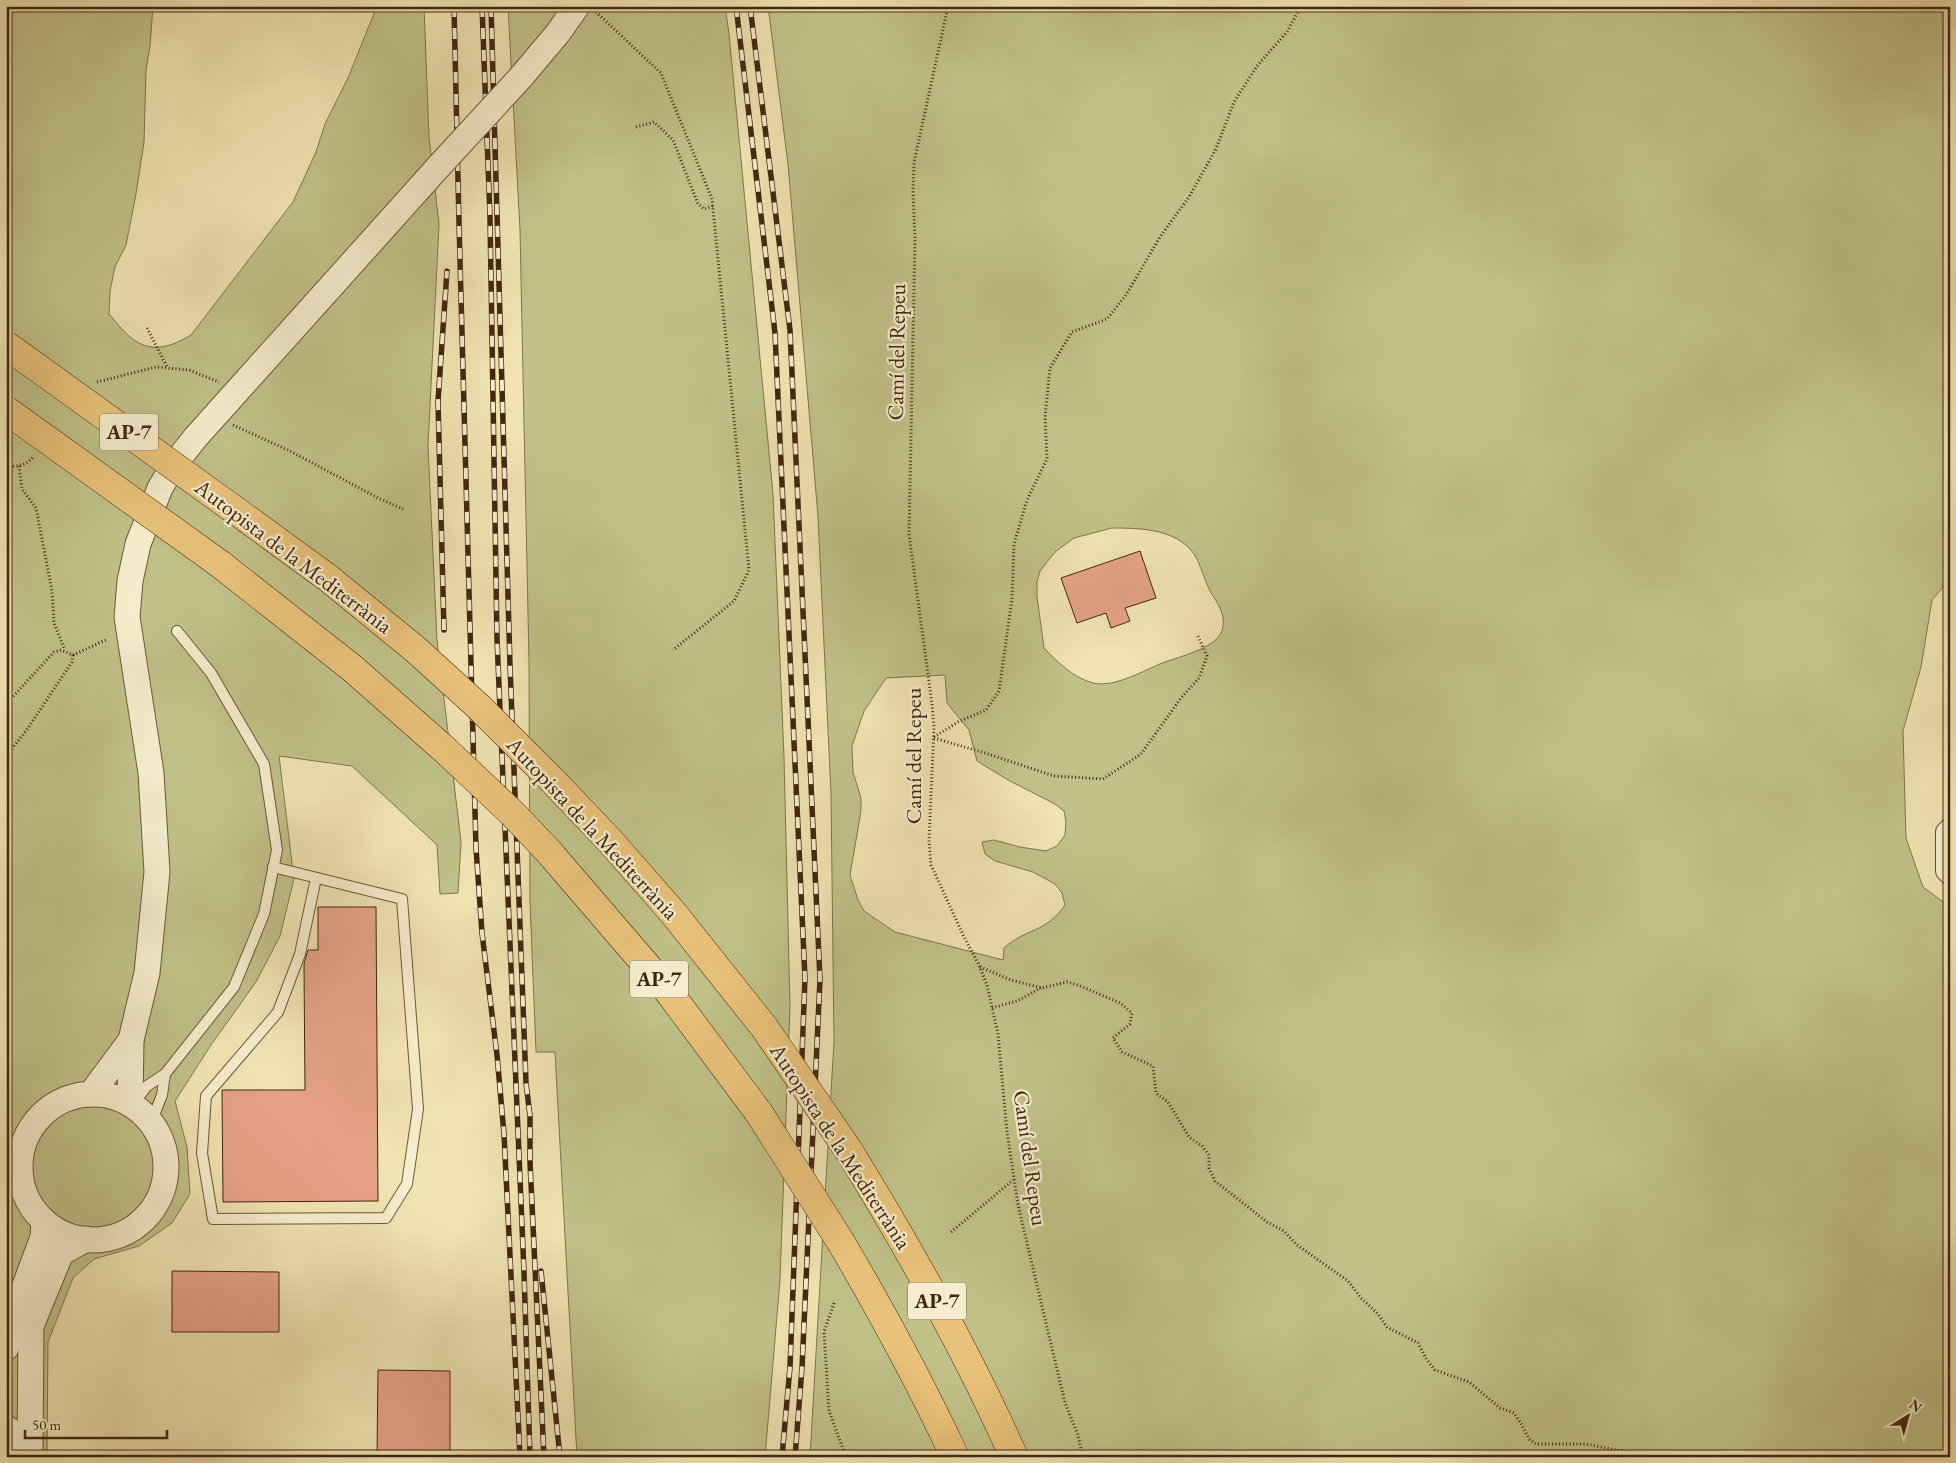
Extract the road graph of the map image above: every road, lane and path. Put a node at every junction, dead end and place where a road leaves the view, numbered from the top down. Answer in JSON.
{"nodes":[{"id":1,"x":577,"y":6,"type":"edge"},
{"id":2,"x":590,"y":6,"type":"edge"},
{"id":3,"x":948,"y":6,"type":"edge"},
{"id":4,"x":1301,"y":6,"type":"edge"},
{"id":5,"x":636,"y":127,"type":"dead end"},
{"id":6,"x":713,"y":206,"type":"junction"},
{"id":7,"x":147,"y":328,"type":"dead end"},
{"id":8,"x":6,"y":345,"type":"edge"},
{"id":9,"x":168,"y":368,"type":"dead end"},
{"id":10,"x":6,"y":410,"type":"edge"},
{"id":11,"x":214,"y":417,"type":"junction"},
{"id":12,"x":6,"y":467,"type":"edge"},
{"id":13,"x":405,"y":510,"type":"dead end"},
{"id":14,"x":128,"y":629,"type":"junction"},
{"id":15,"x":177,"y":631,"type":"dead end"},
{"id":16,"x":1197,"y":634,"type":"dead end"},
{"id":17,"x":673,"y":650,"type":"dead end"},
{"id":18,"x":65,"y":651,"type":"junction"},
{"id":19,"x":73,"y":656,"type":"junction"},
{"id":20,"x":6,"y":704,"type":"edge"},
{"id":21,"x":933,"y":738,"type":"junction"},
{"id":22,"x":6,"y":756,"type":"edge"},
{"id":23,"x":1950,"y":828,"type":"edge"},
{"id":24,"x":274,"y":867,"type":"junction"},
{"id":25,"x":1950,"y":875,"type":"edge"},
{"id":26,"x":316,"y":878,"type":"junction"},
{"id":27,"x":980,"y":966,"type":"junction"},
{"id":28,"x":1042,"y":988,"type":"junction"},
{"id":29,"x":992,"y":1008,"type":"junction"},
{"id":30,"x":131,"y":1040,"type":"junction"},
{"id":31,"x":166,"y":1074,"type":"junction"},
{"id":32,"x":92,"y":1094,"type":"junction"},
{"id":33,"x":131,"y":1105,"type":"junction"},
{"id":34,"x":151,"y":1123,"type":"junction"},
{"id":35,"x":13,"y":1163,"type":"edge"},
{"id":36,"x":1014,"y":1180,"type":"junction"},
{"id":37,"x":6,"y":1187,"type":"edge"},
{"id":38,"x":38,"y":1214,"type":"junction"},
{"id":39,"x":951,"y":1232,"type":"dead end"},
{"id":40,"x":86,"y":1239,"type":"junction"},
{"id":41,"x":834,"y":1303,"type":"dead end"},
{"id":42,"x":6,"y":1348,"type":"edge"},
{"id":43,"x":929,"y":1402,"type":"junction"},
{"id":44,"x":6,"y":1428,"type":"edge"},
{"id":45,"x":18,"y":1457,"type":"edge"},
{"id":46,"x":30,"y":1457,"type":"edge"},
{"id":47,"x":846,"y":1457,"type":"edge"},
{"id":48,"x":944,"y":1457,"type":"edge"},
{"id":49,"x":955,"y":1457,"type":"edge"},
{"id":50,"x":1014,"y":1457,"type":"edge"},
{"id":51,"x":1083,"y":1457,"type":"edge"},
{"id":52,"x":1652,"y":1457,"type":"edge"}],
"edges":[{"from":1,"to":11,"type":"street","bridge":true},
{"from":2,"to":6,"type":"path"},
{"from":3,"to":21,"type":"path","name":"Camí del Repeu"},
{"from":4,"to":21,"type":"path"},
{"from":5,"to":6,"type":"path"},
{"from":6,"to":17,"type":"path"},
{"from":7,"to":9,"type":"path"},
{"from":8,"to":50,"type":"highway","name":"Autopista de la Mediterrània","number":"AP-7","bridge":true},
{"from":10,"to":43,"type":"highway","number":"AP-7","bridge":true},
{"from":11,"to":13,"type":"path"},
{"from":11,"to":14,"type":"street"},
{"from":12,"to":18,"type":"path"},
{"from":14,"to":19,"type":"path"},
{"from":14,"to":30,"type":"street"},
{"from":15,"to":24,"type":"lane"},
{"from":16,"to":21,"type":"path"},
{"from":18,"to":19,"type":"path"},
{"from":18,"to":20,"type":"path"},
{"from":19,"to":22,"type":"path"},
{"from":21,"to":27,"type":"path","name":"Camí del Repeu"},
{"from":23,"to":25,"type":"street"},
{"from":24,"to":26,"type":"lane"},
{"from":24,"to":31,"type":"lane"},
{"from":26,"to":26,"type":"lane"},
{"from":27,"to":28,"type":"path"},
{"from":27,"to":29,"type":"path","name":"Camí del Repeu"},
{"from":28,"to":29,"type":"path"},
{"from":28,"to":52,"type":"path"},
{"from":29,"to":36,"type":"path","name":"Camí del Repeu"},
{"from":30,"to":32,"type":"street"},
{"from":30,"to":33,"type":"street"},
{"from":31,"to":33,"type":"lane"},
{"from":31,"to":34,"type":"lane"},
{"from":32,"to":33,"type":"street"},
{"from":32,"to":35,"type":"street"},
{"from":33,"to":34,"type":"street"},
{"from":34,"to":40,"type":"street"},
{"from":35,"to":38,"type":"street"},
{"from":36,"to":39,"type":"path"},
{"from":36,"to":51,"type":"path","name":"Camí del Repeu"},
{"from":37,"to":38,"type":"street"},
{"from":38,"to":40,"type":"street"},
{"from":38,"to":42,"type":"street"},
{"from":40,"to":46,"type":"street"},
{"from":41,"to":47,"type":"path"},
{"from":43,"to":48,"type":"highway"},
{"from":43,"to":49,"type":"highway","number":"AP-7"},
{"from":44,"to":45,"type":"street"}]}
